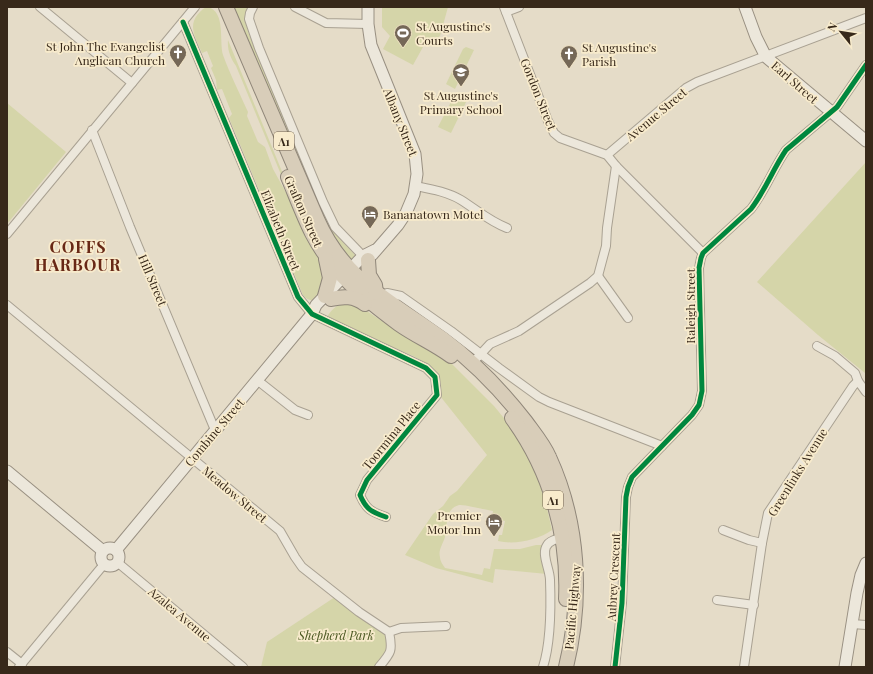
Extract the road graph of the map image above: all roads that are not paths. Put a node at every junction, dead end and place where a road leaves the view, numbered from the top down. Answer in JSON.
{"nodes":[{"id":1,"x":40,"y":7,"type":"edge"},
{"id":2,"x":217,"y":7,"type":"edge"},
{"id":3,"x":226,"y":7,"type":"edge"},
{"id":4,"x":253,"y":7,"type":"edge"},
{"id":5,"x":295,"y":7,"type":"edge"},
{"id":6,"x":368,"y":7,"type":"edge"},
{"id":7,"x":519,"y":7,"type":"edge"},
{"id":8,"x":745,"y":7,"type":"edge"},
{"id":9,"x":195,"y":8,"type":"edge"},
{"id":10,"x":505,"y":9,"type":"edge"},
{"id":11,"x":866,"y":18,"type":"edge"},
{"id":12,"x":183,"y":22,"type":"junction"},
{"id":13,"x":368,"y":24,"type":"junction"},
{"id":14,"x":766,"y":57,"type":"junction"},
{"id":15,"x":866,"y":65,"type":"edge"},
{"id":16,"x":132,"y":83,"type":"junction"},
{"id":17,"x":831,"y":112,"type":"junction"},
{"id":18,"x":92,"y":130,"type":"junction"},
{"id":19,"x":866,"y":141,"type":"edge"},
{"id":20,"x":607,"y":155,"type":"junction"},
{"id":21,"x":616,"y":166,"type":"junction"},
{"id":22,"x":416,"y":186,"type":"junction"},
{"id":23,"x":507,"y":228,"type":"dead end"},
{"id":24,"x":7,"y":234,"type":"edge"},
{"id":25,"x":703,"y":253,"type":"junction"},
{"id":26,"x":325,"y":255,"type":"junction"},
{"id":27,"x":369,"y":255,"type":"junction"},
{"id":28,"x":349,"y":276,"type":"junction"},
{"id":29,"x":598,"y":276,"type":"junction"},
{"id":30,"x":379,"y":292,"type":"junction"},
{"id":31,"x":328,"y":297,"type":"junction"},
{"id":32,"x":7,"y":305,"type":"edge"},
{"id":33,"x":312,"y":314,"type":"junction"},
{"id":34,"x":628,"y":318,"type":"dead end"},
{"id":35,"x":401,"y":325,"type":"junction"},
{"id":36,"x":817,"y":346,"type":"dead end"},
{"id":37,"x":477,"y":359,"type":"junction"},
{"id":38,"x":458,"y":362,"type":"joint"},
{"id":39,"x":435,"y":377,"type":"joint"},
{"id":40,"x":257,"y":380,"type":"junction"},
{"id":41,"x":858,"y":381,"type":"junction"},
{"id":42,"x":866,"y":392,"type":"edge"},
{"id":43,"x":308,"y":415,"type":"dead end"},
{"id":44,"x":215,"y":430,"type":"junction"},
{"id":45,"x":662,"y":446,"type":"junction"},
{"id":46,"x":192,"y":458,"type":"junction"},
{"id":47,"x":7,"y":471,"type":"edge"},
{"id":48,"x":628,"y":487,"type":"joint"},
{"id":49,"x":386,"y":517,"type":"dead end"},
{"id":50,"x":723,"y":530,"type":"dead end"},
{"id":51,"x":568,"y":537,"type":"junction"},
{"id":52,"x":762,"y":543,"type":"junction"},
{"id":53,"x":116,"y":550,"type":"junction"},
{"id":54,"x":103,"y":551,"type":"junction"},
{"id":55,"x":117,"y":562,"type":"junction"},
{"id":56,"x":104,"y":563,"type":"junction"},
{"id":57,"x":866,"y":563,"type":"edge"},
{"id":58,"x":718,"y":600,"type":"dead end"},
{"id":59,"x":754,"y":605,"type":"junction"},
{"id":60,"x":852,"y":624,"type":"junction"},
{"id":61,"x":866,"y":625,"type":"edge"},
{"id":62,"x":446,"y":626,"type":"dead end"},
{"id":63,"x":389,"y":632,"type":"junction"},
{"id":64,"x":7,"y":652,"type":"edge"},
{"id":65,"x":23,"y":665,"type":"edge"},
{"id":66,"x":243,"y":667,"type":"edge"},
{"id":67,"x":379,"y":667,"type":"edge"},
{"id":68,"x":543,"y":667,"type":"edge"},
{"id":69,"x":557,"y":667,"type":"edge"},
{"id":70,"x":566,"y":667,"type":"edge"},
{"id":71,"x":615,"y":667,"type":"edge"},
{"id":72,"x":744,"y":667,"type":"edge"},
{"id":73,"x":845,"y":667,"type":"edge"}],
"edges":[{"from":1,"to":16,"type":"street"},
{"from":2,"to":26,"type":"highway","name":"Grafton Street","number":"A1"},
{"from":3,"to":28,"type":"highway","name":"Grafton Street","number":"A1"},
{"from":4,"to":27,"type":"street","name":"Grafton Street"},
{"from":5,"to":13,"type":"street"},
{"from":6,"to":13,"type":"street","name":"Albany Street"},
{"from":7,"to":10,"type":"street"},
{"from":8,"to":14,"type":"street","name":"Earl Street"},
{"from":9,"to":12,"type":"street"},
{"from":10,"to":20,"type":"street","name":"Gordon Street"},
{"from":11,"to":14,"type":"street","name":"Avenue Street"},
{"from":12,"to":16,"type":"street"},
{"from":12,"to":33,"type":"street","name":"Elizabeth Street"},
{"from":13,"to":22,"type":"street","name":"Albany Street"},
{"from":14,"to":17,"type":"street","name":"Earl Street"},
{"from":14,"to":20,"type":"street","name":"Avenue Street"},
{"from":15,"to":17,"type":"street","name":"Raleigh Street"},
{"from":16,"to":18,"type":"street"},
{"from":17,"to":19,"type":"street","name":"Earl Street"},
{"from":17,"to":25,"type":"street","name":"Raleigh Street"},
{"from":18,"to":24,"type":"street"},
{"from":18,"to":44,"type":"street","name":"Hill Street"},
{"from":20,"to":21,"type":"street"},
{"from":21,"to":25,"type":"street"},
{"from":21,"to":29,"type":"street"},
{"from":22,"to":23,"type":"street"},
{"from":22,"to":27,"type":"street","name":"Albany Street"},
{"from":25,"to":45,"type":"street","name":"Raleigh Street"},
{"from":26,"to":28,"type":"highway","name":"Grafton Street","number":"A1"},
{"from":26,"to":31,"type":"highway"},
{"from":27,"to":28,"type":"street","name":"Albany Street"},
{"from":27,"to":30,"type":"highway"},
{"from":28,"to":30,"type":"highway","name":"Grafton Street","number":"A1"},
{"from":28,"to":31,"type":"street","name":"Combine Street"},
{"from":28,"to":35,"type":"highway","name":"Grafton Street","number":"A1"},
{"from":29,"to":34,"type":"street"},
{"from":29,"to":37,"type":"street"},
{"from":30,"to":37,"type":"highway","name":"Grafton Street","number":"A1"},
{"from":31,"to":33,"type":"street","name":"Combine Street"},
{"from":31,"to":35,"type":"highway"},
{"from":32,"to":46,"type":"street","name":"Meadow Street"},
{"from":33,"to":39,"type":"street","name":"Elizabeth Street"},
{"from":33,"to":40,"type":"street","name":"Combine Street"},
{"from":35,"to":38,"type":"highway","name":"Grafton Street","number":"A1"},
{"from":36,"to":41,"type":"street"},
{"from":37,"to":45,"type":"street"},
{"from":37,"to":51,"type":"highway","name":"Pacific Highway","number":"A1"},
{"from":38,"to":51,"type":"highway","name":"Pacific Highway","number":"A1"},
{"from":39,"to":49,"type":"street","name":"Toormina Place"},
{"from":40,"to":43,"type":"street"},
{"from":40,"to":44,"type":"street","name":"Combine Street"},
{"from":41,"to":42,"type":"street"},
{"from":41,"to":52,"type":"street","name":"Greenlinks Avenue"},
{"from":44,"to":46,"type":"street","name":"Combine Street"},
{"from":45,"to":48,"type":"street","name":"Raleigh Street"},
{"from":46,"to":53,"type":"street","name":"Combine Street"},
{"from":46,"to":63,"type":"street","name":"Meadow Street"},
{"from":47,"to":54,"type":"street"},
{"from":48,"to":71,"type":"street","name":"Aubrey Crescent"},
{"from":50,"to":52,"type":"street"},
{"from":51,"to":68,"type":"street"},
{"from":51,"to":69,"type":"highway","name":"Pacific Highway","number":"A1"},
{"from":51,"to":70,"type":"highway","name":"Pacific Highway","number":"A1"},
{"from":52,"to":59,"type":"street","name":"Greenlinks Avenue"},
{"from":53,"to":54,"type":"street"},
{"from":53,"to":55,"type":"street"},
{"from":54,"to":56,"type":"street"},
{"from":55,"to":56,"type":"street"},
{"from":55,"to":66,"type":"street","name":"Azalea Avenue"},
{"from":56,"to":65,"type":"street"},
{"from":57,"to":60,"type":"street"},
{"from":58,"to":59,"type":"street"},
{"from":59,"to":72,"type":"street","name":"Greenlinks Avenue"},
{"from":60,"to":61,"type":"street"},
{"from":60,"to":73,"type":"street"},
{"from":62,"to":63,"type":"street"},
{"from":63,"to":67,"type":"street"},
{"from":64,"to":65,"type":"street"}]}
